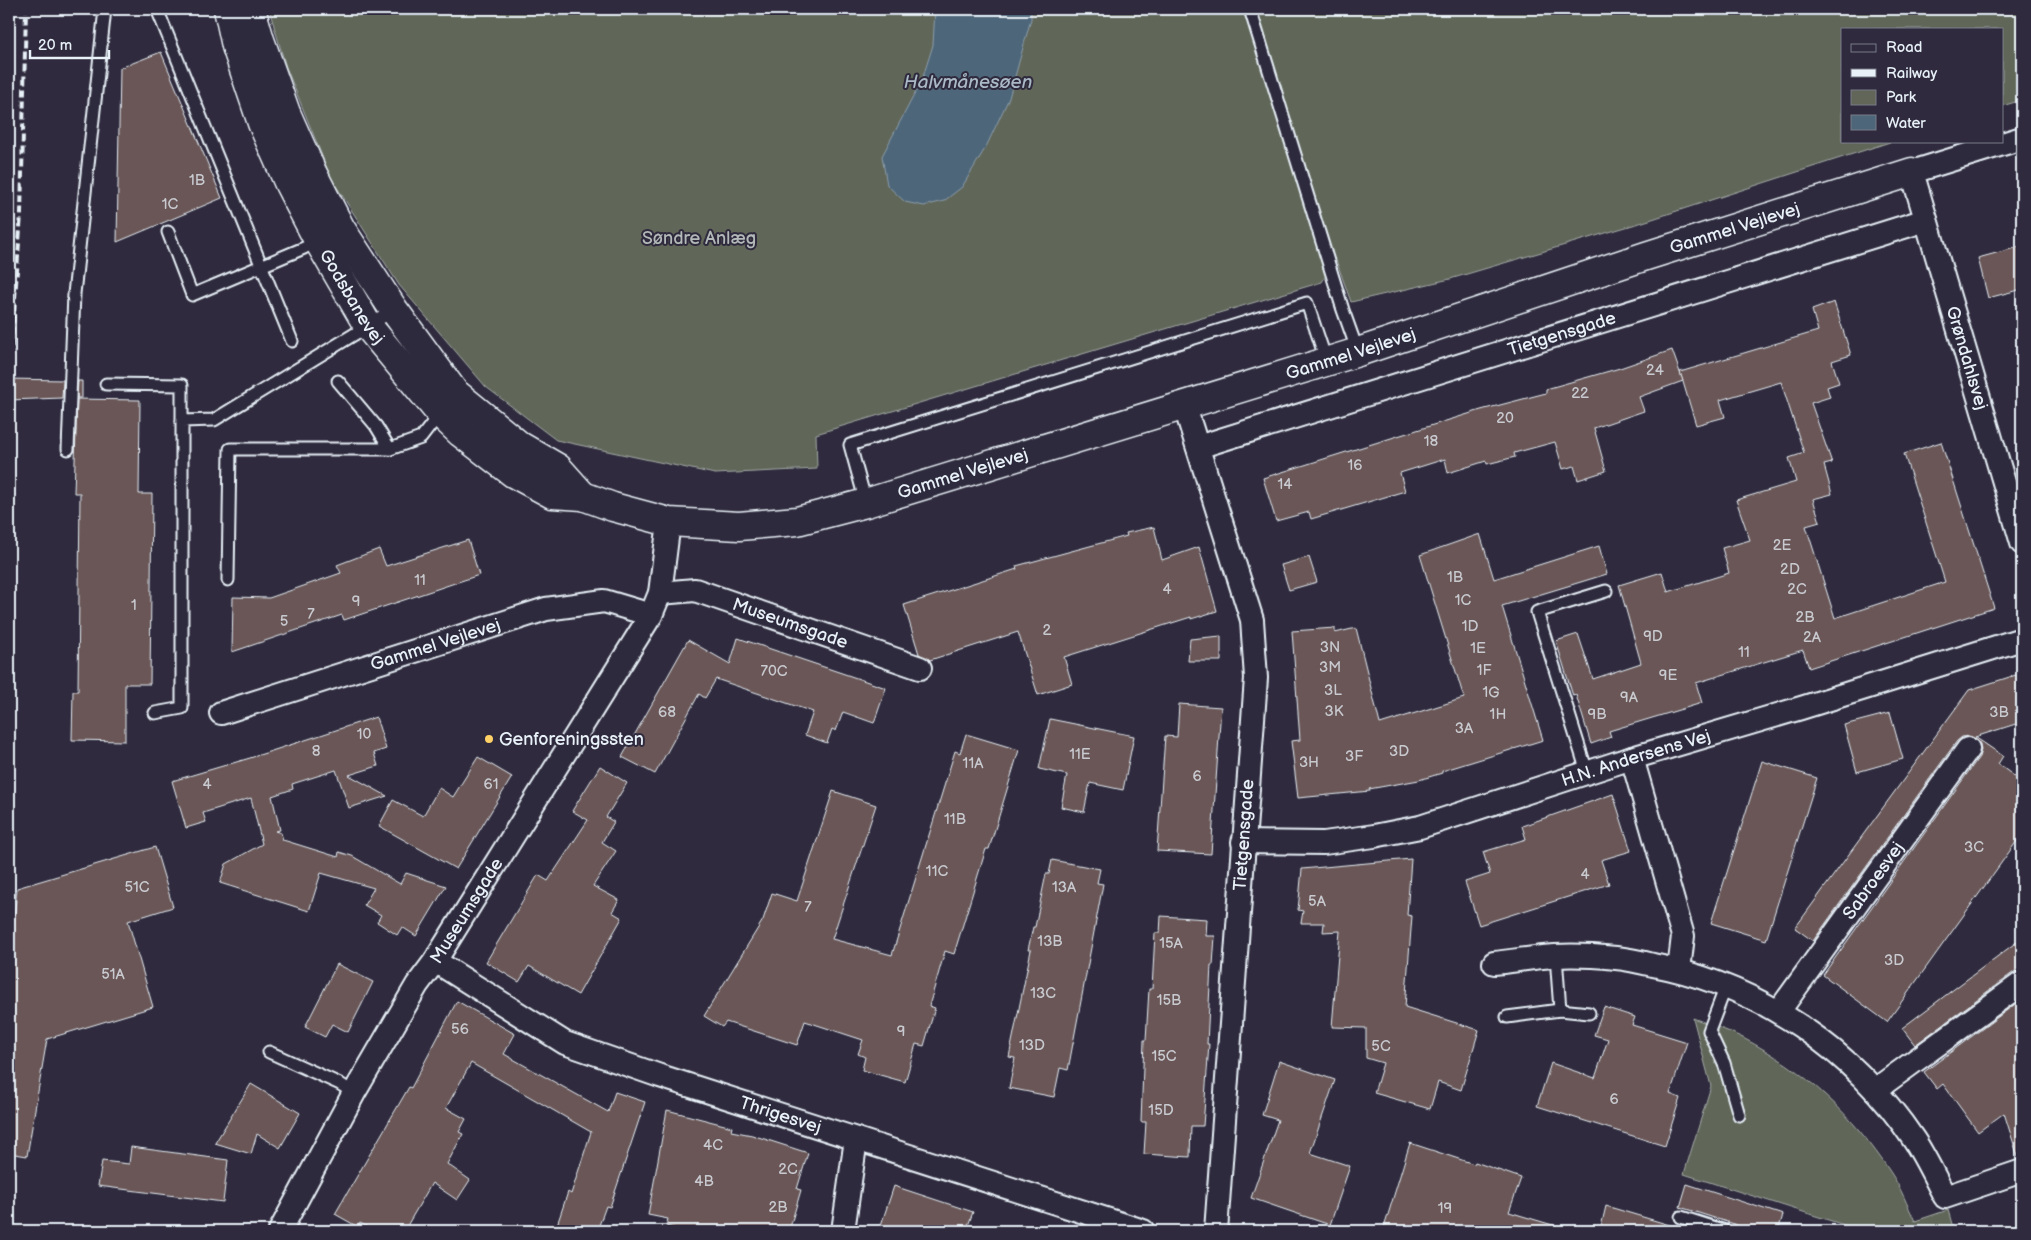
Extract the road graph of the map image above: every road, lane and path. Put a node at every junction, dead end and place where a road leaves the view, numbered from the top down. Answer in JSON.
{"nodes":[{"id":1,"x":105,"y":9,"type":"edge"},
{"id":2,"x":158,"y":9,"type":"edge"},
{"id":3,"x":228,"y":9,"type":"edge"},
{"id":4,"x":251,"y":9,"type":"edge"},
{"id":5,"x":1250,"y":9,"type":"edge"},
{"id":6,"x":2022,"y":138,"type":"edge"},
{"id":7,"x":1912,"y":172,"type":"junction"},
{"id":8,"x":1926,"y":220,"type":"junction"},
{"id":9,"x":168,"y":232,"type":"dead end"},
{"id":10,"x":329,"y":235,"type":"junction"},
{"id":11,"x":262,"y":266,"type":"junction"},
{"id":12,"x":394,"y":310,"type":"junction"},
{"id":13,"x":368,"y":326,"type":"junction"},
{"id":14,"x":292,"y":341,"type":"dead end"},
{"id":15,"x":1358,"y":352,"type":"junction"},
{"id":16,"x":1326,"y":360,"type":"junction"},
{"id":17,"x":338,"y":381,"type":"dead end"},
{"id":18,"x":106,"y":384,"type":"dead end"},
{"id":19,"x":447,"y":402,"type":"junction"},
{"id":20,"x":1184,"y":404,"type":"junction"},
{"id":21,"x":182,"y":421,"type":"junction"},
{"id":22,"x":1198,"y":447,"type":"junction"},
{"id":23,"x":68,"y":449,"type":"dead end"},
{"id":24,"x":390,"y":449,"type":"junction"},
{"id":25,"x":866,"y":502,"type":"junction"},
{"id":26,"x":669,"y":522,"type":"junction"},
{"id":27,"x":2022,"y":543,"type":"edge"},
{"id":28,"x":228,"y":580,"type":"dead end"},
{"id":29,"x":1606,"y":591,"type":"dead end"},
{"id":30,"x":660,"y":593,"type":"junction"},
{"id":31,"x":651,"y":616,"type":"junction"},
{"id":32,"x":2022,"y":639,"type":"edge"},
{"id":33,"x":920,"y":668,"type":"dead end"},
{"id":34,"x":155,"y":713,"type":"dead end"},
{"id":35,"x":221,"y":713,"type":"dead end"},
{"id":36,"x":1968,"y":749,"type":"dead end"},
{"id":37,"x":1632,"y":758,"type":"junction"},
{"id":38,"x":1587,"y":772,"type":"junction"},
{"id":39,"x":1243,"y":842,"type":"junction"},
{"id":40,"x":1556,"y":956,"type":"junction"},
{"id":41,"x":435,"y":961,"type":"junction"},
{"id":42,"x":1494,"y":963,"type":"dead end"},
{"id":43,"x":1678,"y":970,"type":"junction"},
{"id":44,"x":2022,"y":982,"type":"edge"},
{"id":45,"x":1726,"y":986,"type":"junction"},
{"id":46,"x":1560,"y":1010,"type":"junction"},
{"id":47,"x":1778,"y":1011,"type":"junction"},
{"id":48,"x":1588,"y":1013,"type":"dead end"},
{"id":49,"x":1507,"y":1017,"type":"dead end"},
{"id":50,"x":269,"y":1052,"type":"dead end"},
{"id":51,"x":1875,"y":1090,"type":"junction"},
{"id":52,"x":354,"y":1093,"type":"junction"},
{"id":53,"x":1738,"y":1115,"type":"dead end"},
{"id":54,"x":856,"y":1139,"type":"junction"},
{"id":55,"x":2022,"y":1171,"type":"edge"},
{"id":56,"x":1681,"y":1217,"type":"dead end"},
{"id":57,"x":280,"y":1231,"type":"edge"},
{"id":58,"x":843,"y":1231,"type":"edge"},
{"id":59,"x":1144,"y":1231,"type":"edge"},
{"id":60,"x":1216,"y":1231,"type":"edge"},
{"id":61,"x":1725,"y":1231,"type":"edge"}],
"edges":[{"from":1,"to":23,"type":"lane"},
{"from":2,"to":11,"type":"lane"},
{"from":3,"to":10,"type":"street","name":"Godsbanevej"},
{"from":4,"to":10,"type":"street","name":"Godsbanevej"},
{"from":5,"to":15,"type":"lane"},
{"from":6,"to":7,"type":"street","name":"Gammel Vejlevej"},
{"from":7,"to":8,"type":"street","name":"Grøndahlsvej"},
{"from":7,"to":15,"type":"street","name":"Gammel Vejlevej"},
{"from":8,"to":22,"type":"street","name":"Tietgensgade"},
{"from":8,"to":27,"type":"street","name":"Grøndahlsvej"},
{"from":9,"to":11,"type":"lane"},
{"from":10,"to":11,"type":"lane"},
{"from":10,"to":12,"type":"street","name":"Godsbanevej"},
{"from":10,"to":13,"type":"street","name":"Godsbanevej"},
{"from":11,"to":14,"type":"lane"},
{"from":12,"to":13,"type":"lane"},
{"from":12,"to":19,"type":"street","name":"Godsbanevej"},
{"from":13,"to":19,"type":"street","name":"Godsbanevej"},
{"from":13,"to":21,"type":"lane"},
{"from":15,"to":16,"type":"street","name":"Gammel Vejlevej"},
{"from":16,"to":20,"type":"street","name":"Gammel Vejlevej"},
{"from":16,"to":25,"type":"lane"},
{"from":17,"to":24,"type":"lane"},
{"from":18,"to":21,"type":"lane"},
{"from":19,"to":24,"type":"lane"},
{"from":19,"to":26,"type":"street","name":"Godsbanevej"},
{"from":20,"to":22,"type":"street","name":"Tietgensgade"},
{"from":20,"to":25,"type":"street","name":"Gammel Vejlevej"},
{"from":21,"to":34,"type":"lane"},
{"from":22,"to":39,"type":"street","name":"Tietgensgade"},
{"from":24,"to":28,"type":"lane"},
{"from":25,"to":26,"type":"street","name":"Gammel Vejlevej"},
{"from":26,"to":30,"type":"street","name":"Museumsgade"},
{"from":29,"to":38,"type":"lane"},
{"from":30,"to":31,"type":"street","name":"Museumsgade"},
{"from":30,"to":33,"type":"street","name":"Museumsgade"},
{"from":31,"to":35,"type":"street","name":"Gammel Vejlevej"},
{"from":31,"to":41,"type":"street","name":"Museumsgade"},
{"from":32,"to":37,"type":"street","name":"H.N. Andersens Vej"},
{"from":36,"to":47,"type":"street","name":"Sabroesvej"},
{"from":37,"to":38,"type":"street","name":"H.N. Andersens Vej"},
{"from":37,"to":43,"type":"street"},
{"from":38,"to":39,"type":"street","name":"H.N. Andersens Vej"},
{"from":39,"to":60,"type":"street","name":"Tietgensgade"},
{"from":40,"to":42,"type":"street"},
{"from":40,"to":43,"type":"street"},
{"from":40,"to":46,"type":"lane"},
{"from":41,"to":52,"type":"street","name":"Museumsgade"},
{"from":41,"to":54,"type":"street","name":"Thrigesvej"},
{"from":43,"to":45,"type":"street"},
{"from":44,"to":51,"type":"street"},
{"from":45,"to":47,"type":"street"},
{"from":45,"to":53,"type":"lane"},
{"from":46,"to":48,"type":"lane"},
{"from":46,"to":49,"type":"lane"},
{"from":47,"to":51,"type":"street"},
{"from":50,"to":52,"type":"lane"},
{"from":51,"to":55,"type":"street"},
{"from":52,"to":57,"type":"street","name":"Museumsgade"},
{"from":54,"to":58,"type":"street"},
{"from":54,"to":59,"type":"street","name":"Thrigesvej"},
{"from":56,"to":61,"type":"lane"}]}
